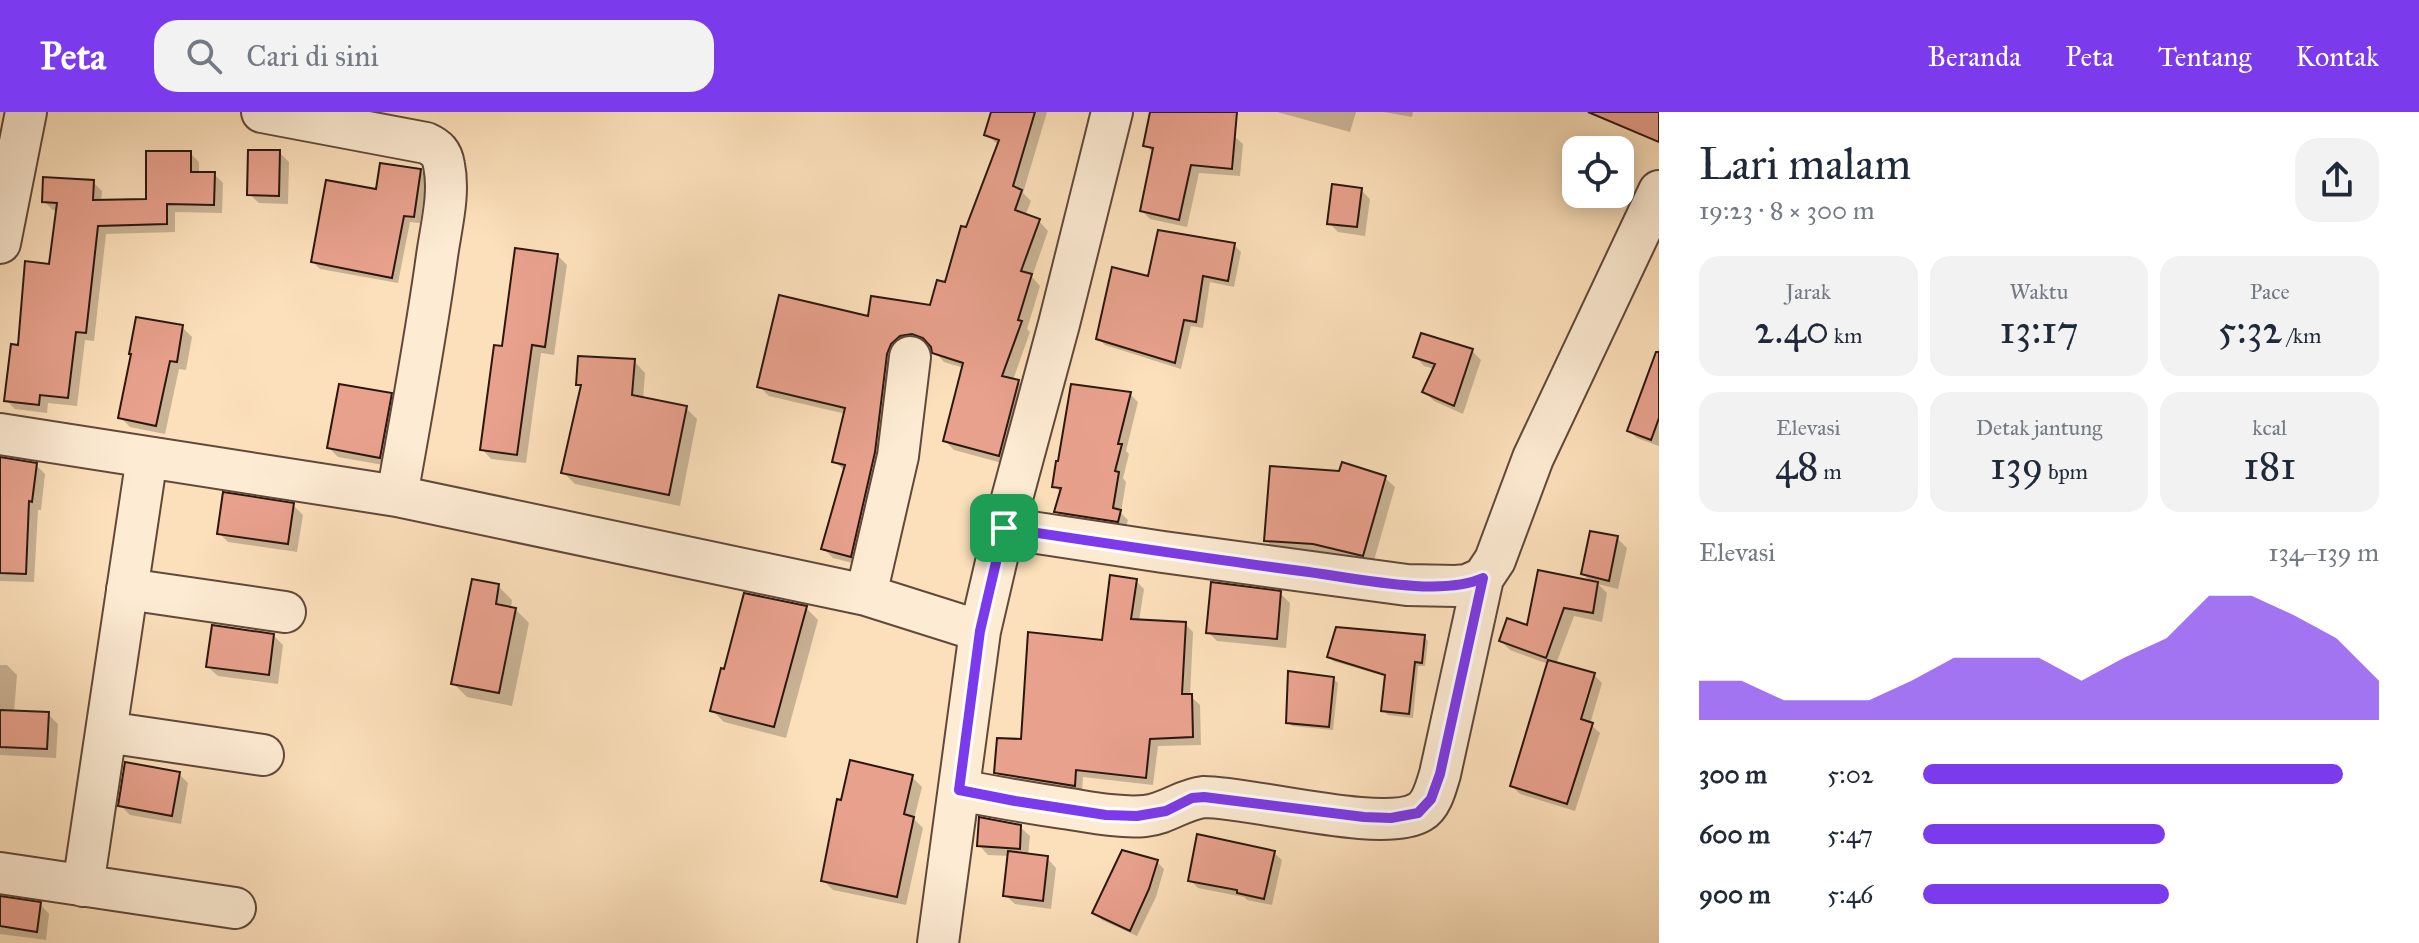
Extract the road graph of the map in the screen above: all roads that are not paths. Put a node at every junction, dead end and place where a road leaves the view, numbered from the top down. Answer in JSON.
{"nodes":[{"id":1,"x":26,"y":112,"type":"edge"},
{"id":2,"x":262,"y":112,"type":"edge"},
{"id":3,"x":1112,"y":112,"type":"edge"},
{"id":4,"x":1659,"y":191,"type":"edge"},
{"id":5,"x":0,"y":243,"type":"edge"},
{"id":6,"x":910,"y":357,"type":"dead end"},
{"id":7,"x":0,"y":434,"type":"edge"},
{"id":8,"x":147,"y":457,"type":"junction"},
{"id":9,"x":397,"y":496,"type":"junction"},
{"id":10,"x":1004,"y":528,"type":"junction"},
{"id":11,"x":1483,"y":578,"type":"junction"},
{"id":12,"x":127,"y":589,"type":"junction"},
{"id":13,"x":866,"y":595,"type":"junction"},
{"id":14,"x":285,"y":612,"type":"dead end"},
{"id":15,"x":980,"y":631,"type":"junction"},
{"id":16,"x":106,"y":732,"type":"junction"},
{"id":17,"x":263,"y":755,"type":"dead end"},
{"id":18,"x":959,"y":790,"type":"junction"},
{"id":19,"x":0,"y":873,"type":"edge"},
{"id":20,"x":83,"y":886,"type":"junction"},
{"id":21,"x":235,"y":908,"type":"dead end"},
{"id":22,"x":938,"y":943,"type":"edge"}],
"edges":[{"from":1,"to":5,"type":"street"},
{"from":2,"to":9,"type":"street"},
{"from":3,"to":10,"type":"street"},
{"from":4,"to":11,"type":"street"},
{"from":6,"to":13,"type":"street"},
{"from":7,"to":8,"type":"street"},
{"from":8,"to":9,"type":"street"},
{"from":8,"to":12,"type":"street"},
{"from":9,"to":13,"type":"street"},
{"from":10,"to":11,"type":"street"},
{"from":10,"to":15,"type":"street"},
{"from":11,"to":18,"type":"street"},
{"from":12,"to":14,"type":"street"},
{"from":12,"to":16,"type":"street"},
{"from":13,"to":15,"type":"street"},
{"from":15,"to":18,"type":"street"},
{"from":16,"to":17,"type":"street"},
{"from":16,"to":20,"type":"street"},
{"from":18,"to":22,"type":"street"},
{"from":19,"to":20,"type":"street"},
{"from":20,"to":21,"type":"street"}]}
